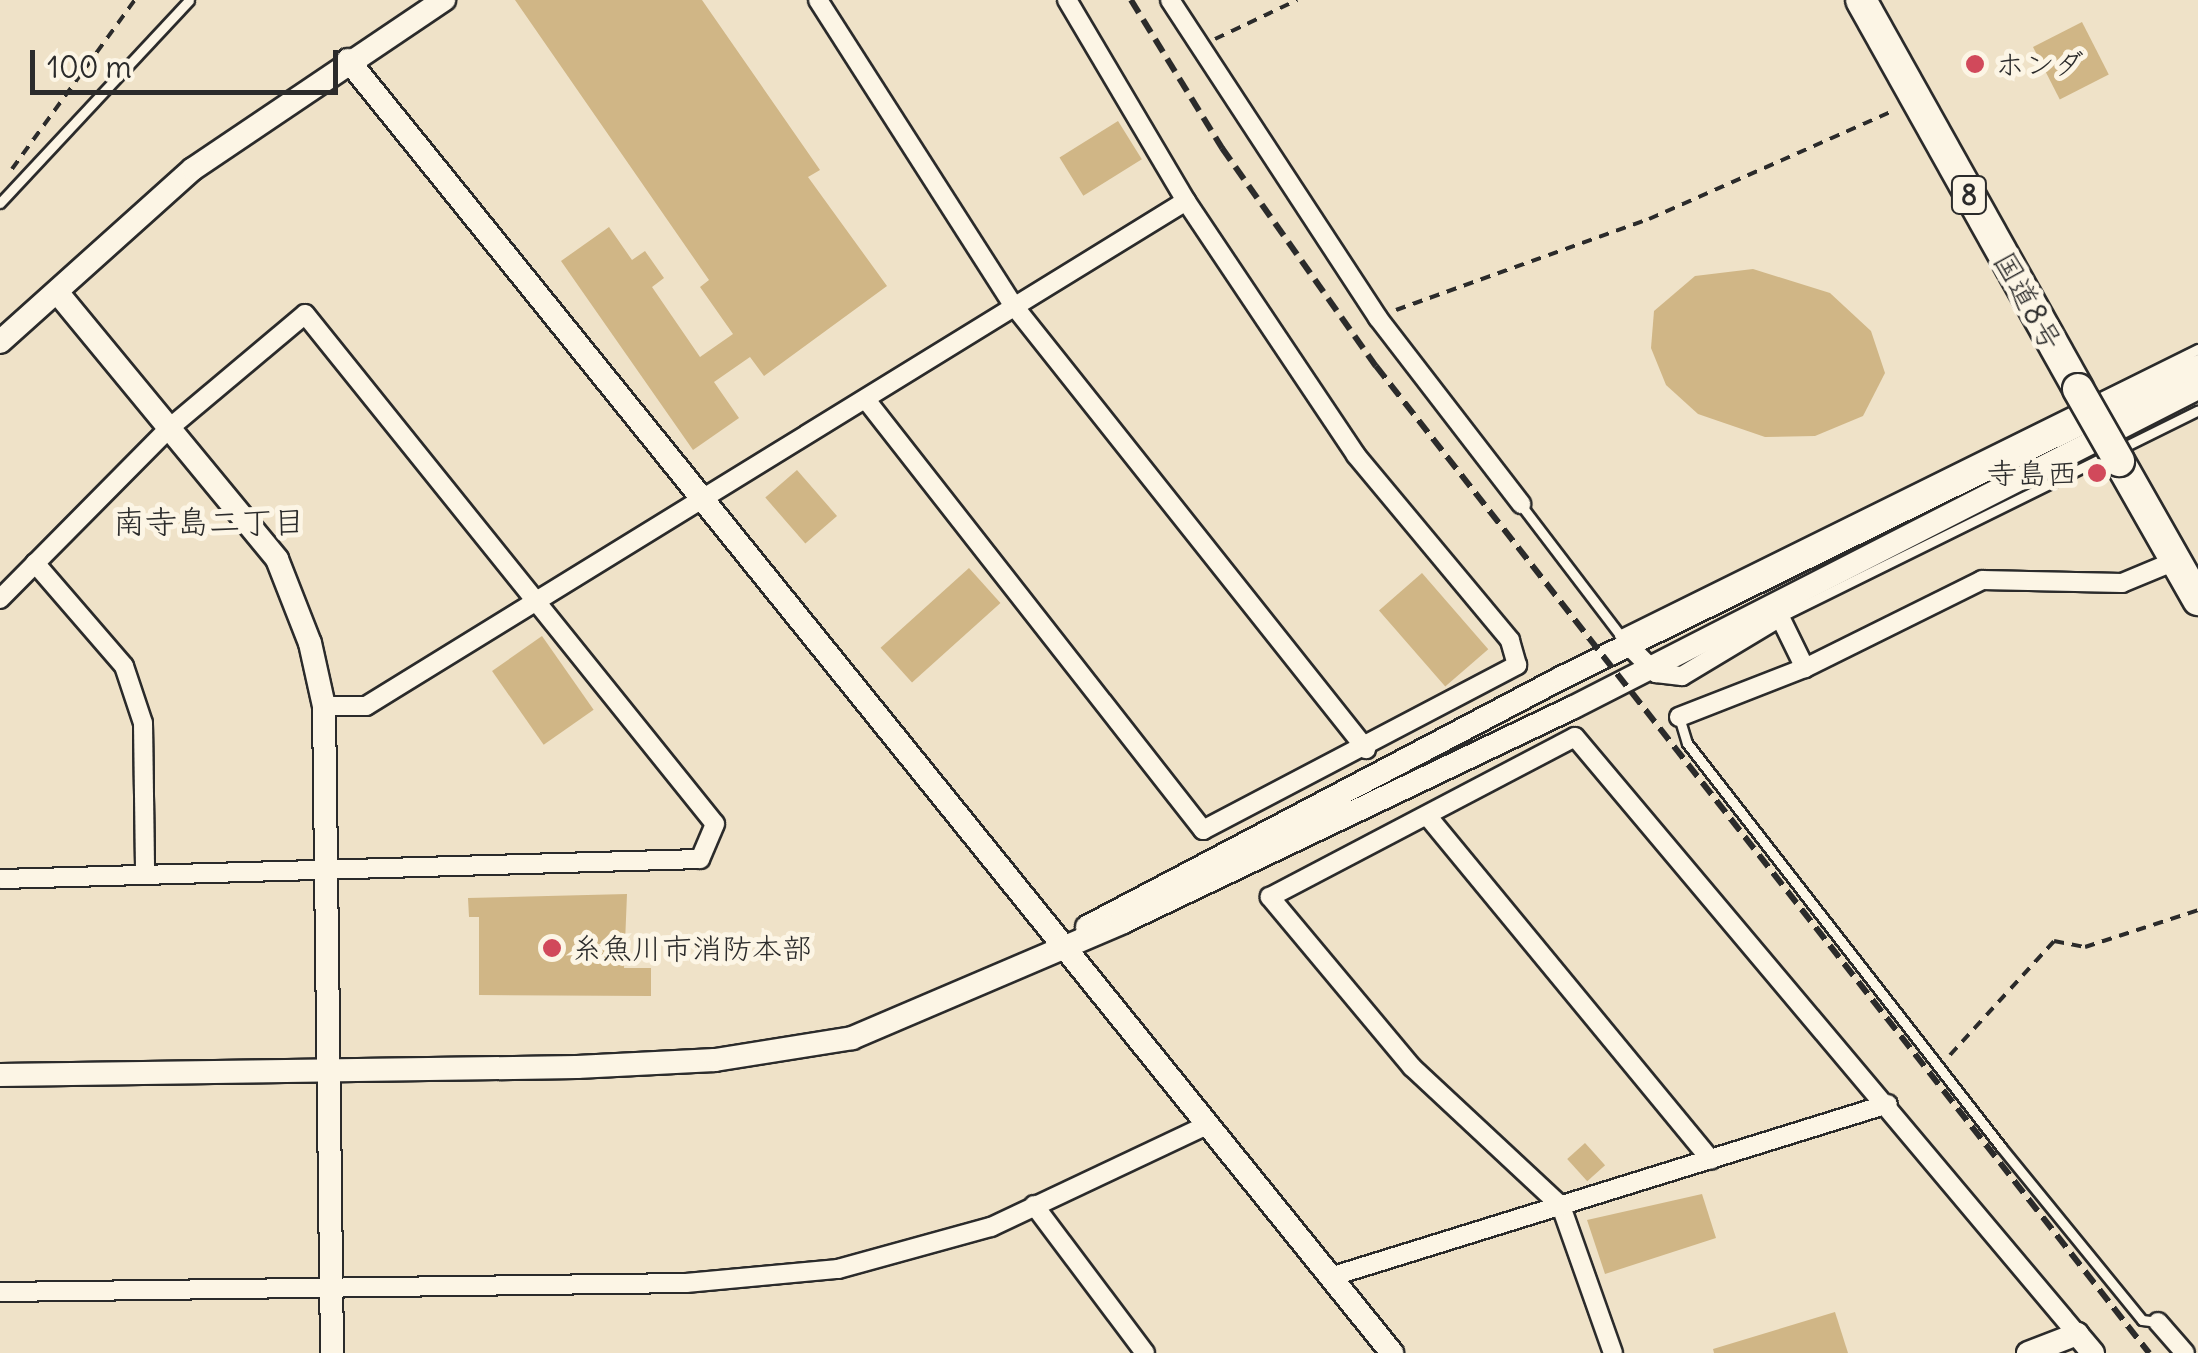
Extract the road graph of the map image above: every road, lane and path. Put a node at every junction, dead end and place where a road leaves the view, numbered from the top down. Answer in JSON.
{"nodes":[{"id":1,"x":135,"y":0,"type":"edge"},
{"id":2,"x":188,"y":0,"type":"edge"},
{"id":3,"x":444,"y":0,"type":"edge"},
{"id":4,"x":818,"y":0,"type":"edge"},
{"id":5,"x":1068,"y":0,"type":"edge"},
{"id":6,"x":1170,"y":0,"type":"edge"},
{"id":7,"x":1297,"y":0,"type":"edge"},
{"id":8,"x":1861,"y":0,"type":"edge"},
{"id":9,"x":1196,"y":48,"type":"junction"},
{"id":10,"x":348,"y":60,"type":"junction"},
{"id":11,"x":1890,"y":112,"type":"dead end"},
{"id":12,"x":13,"y":189,"type":"junction"},
{"id":13,"x":1186,"y":201,"type":"junction"},
{"id":14,"x":0,"y":202,"type":"edge"},
{"id":15,"x":57,"y":292,"type":"junction"},
{"id":16,"x":1014,"y":306,"type":"junction"},
{"id":17,"x":1378,"y":318,"type":"junction"},
{"id":18,"x":0,"y":342,"type":"edge"},
{"id":19,"x":2198,"y":349,"type":"edge"},
{"id":20,"x":2198,"y":366,"type":"edge"},
{"id":21,"x":2198,"y":388,"type":"edge"},
{"id":22,"x":867,"y":401,"type":"junction"},
{"id":23,"x":2198,"y":410,"type":"edge"},
{"id":24,"x":167,"y":430,"type":"junction"},
{"id":25,"x":704,"y":504,"type":"junction"},
{"id":26,"x":1521,"y":504,"type":"joint"},
{"id":27,"x":2176,"y":561,"type":"junction"},
{"id":28,"x":36,"y":563,"type":"junction"},
{"id":29,"x":536,"y":596,"type":"junction"},
{"id":30,"x":0,"y":599,"type":"edge"},
{"id":31,"x":2198,"y":600,"type":"edge"},
{"id":32,"x":1780,"y":617,"type":"junction"},
{"id":33,"x":1624,"y":640,"type":"junction"},
{"id":34,"x":1648,"y":667,"type":"junction"},
{"id":35,"x":1805,"y":668,"type":"junction"},
{"id":36,"x":324,"y":706,"type":"junction"},
{"id":37,"x":1679,"y":716,"type":"joint"},
{"id":38,"x":1366,"y":749,"type":"junction"},
{"id":39,"x":1429,"y":818,"type":"junction"},
{"id":40,"x":322,"y":870,"type":"junction"},
{"id":41,"x":145,"y":876,"type":"junction"},
{"id":42,"x":0,"y":878,"type":"edge"},
{"id":43,"x":2198,"y":910,"type":"edge"},
{"id":44,"x":1060,"y":947,"type":"junction"},
{"id":45,"x":1938,"y":1065,"type":"junction"},
{"id":46,"x":328,"y":1073,"type":"junction"},
{"id":47,"x":0,"y":1076,"type":"edge"},
{"id":48,"x":1888,"y":1104,"type":"junction"},
{"id":49,"x":1207,"y":1125,"type":"junction"},
{"id":50,"x":1711,"y":1160,"type":"junction"},
{"id":51,"x":1034,"y":1205,"type":"junction"},
{"id":52,"x":1561,"y":1206,"type":"junction"},
{"id":53,"x":1330,"y":1276,"type":"junction"},
{"id":54,"x":332,"y":1290,"type":"junction"},
{"id":55,"x":0,"y":1292,"type":"edge"},
{"id":56,"x":2158,"y":1322,"type":"joint"},
{"id":57,"x":2077,"y":1334,"type":"junction"},
{"id":58,"x":332,"y":1353,"type":"edge"},
{"id":59,"x":1145,"y":1353,"type":"edge"},
{"id":60,"x":1392,"y":1353,"type":"edge"},
{"id":61,"x":1613,"y":1353,"type":"edge"},
{"id":62,"x":2028,"y":1353,"type":"edge"},
{"id":63,"x":2093,"y":1353,"type":"edge"},
{"id":64,"x":2185,"y":1353,"type":"edge"}],
"edges":[{"from":1,"to":12,"type":"path"},
{"from":2,"to":12,"type":"lane"},
{"from":3,"to":10,"type":"street"},
{"from":4,"to":16,"type":"street"},
{"from":5,"to":13,"type":"street"},
{"from":6,"to":9,"type":"street"},
{"from":7,"to":9,"type":"path"},
{"from":8,"to":27,"type":"highway","name":"国道8号","number":"8","bridge":true},
{"from":9,"to":17,"type":"street"},
{"from":10,"to":15,"type":"street"},
{"from":10,"to":25,"type":"street"},
{"from":11,"to":17,"type":"path"},
{"from":12,"to":14,"type":"lane"},
{"from":13,"to":16,"type":"street"},
{"from":13,"to":38,"type":"street"},
{"from":15,"to":18,"type":"street"},
{"from":15,"to":24,"type":"street"},
{"from":16,"to":22,"type":"street"},
{"from":16,"to":38,"type":"street"},
{"from":17,"to":26,"type":"street"},
{"from":19,"to":33,"type":"lane"},
{"from":20,"to":33,"type":"street"},
{"from":21,"to":34,"type":"street"},
{"from":22,"to":25,"type":"street"},
{"from":22,"to":38,"type":"street"},
{"from":23,"to":32,"type":"lane"},
{"from":24,"to":28,"type":"street"},
{"from":24,"to":29,"type":"street"},
{"from":24,"to":36,"type":"street"},
{"from":25,"to":29,"type":"street"},
{"from":25,"to":44,"type":"street"},
{"from":26,"to":33,"type":"lane"},
{"from":27,"to":31,"type":"highway","name":"国道8号","number":"8"},
{"from":27,"to":35,"type":"street"},
{"from":28,"to":30,"type":"street"},
{"from":28,"to":41,"type":"street"},
{"from":29,"to":36,"type":"street"},
{"from":29,"to":40,"type":"street"},
{"from":32,"to":34,"type":"street"},
{"from":32,"to":35,"type":"street"},
{"from":33,"to":34,"type":"street"},
{"from":33,"to":44,"type":"street"},
{"from":34,"to":44,"type":"street"},
{"from":35,"to":37,"type":"street"},
{"from":36,"to":40,"type":"street"},
{"from":37,"to":45,"type":"lane"},
{"from":39,"to":48,"type":"street"},
{"from":39,"to":50,"type":"street"},
{"from":39,"to":52,"type":"street"},
{"from":40,"to":41,"type":"street"},
{"from":40,"to":46,"type":"street"},
{"from":41,"to":42,"type":"street"},
{"from":43,"to":45,"type":"path"},
{"from":44,"to":46,"type":"street"},
{"from":44,"to":49,"type":"street"},
{"from":45,"to":56,"type":"lane"},
{"from":46,"to":47,"type":"street"},
{"from":46,"to":54,"type":"street"},
{"from":48,"to":50,"type":"street"},
{"from":48,"to":57,"type":"street"},
{"from":49,"to":51,"type":"street"},
{"from":49,"to":53,"type":"street"},
{"from":50,"to":52,"type":"street"},
{"from":51,"to":54,"type":"street"},
{"from":51,"to":59,"type":"street"},
{"from":52,"to":53,"type":"street"},
{"from":52,"to":61,"type":"street"},
{"from":53,"to":60,"type":"street"},
{"from":54,"to":55,"type":"street"},
{"from":54,"to":58,"type":"street"},
{"from":56,"to":64,"type":"street"},
{"from":57,"to":62,"type":"street"},
{"from":57,"to":63,"type":"street"}]}
